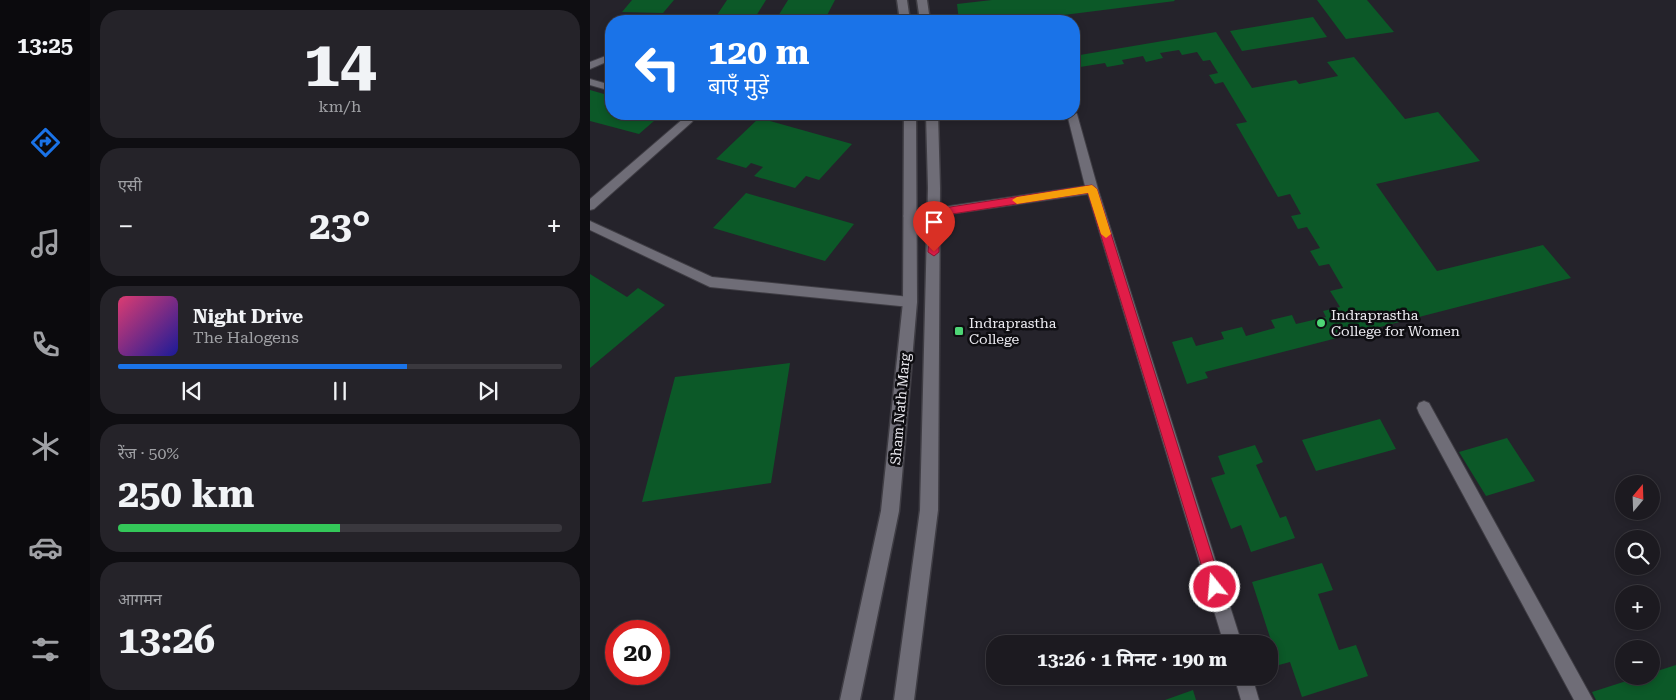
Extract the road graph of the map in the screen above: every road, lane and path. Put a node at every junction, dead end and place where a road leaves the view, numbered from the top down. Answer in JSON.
{"nodes":[{"id":1,"x":902,"y":0,"type":"edge"},
{"id":2,"x":922,"y":0,"type":"edge"},
{"id":3,"x":904,"y":15,"type":"edge"},
{"id":4,"x":924,"y":15,"type":"edge"},
{"id":5,"x":605,"y":60,"type":"edge"},
{"id":6,"x":590,"y":66,"type":"edge"},
{"id":7,"x":590,"y":82,"type":"edge"},
{"id":8,"x":605,"y":86,"type":"edge"},
{"id":9,"x":688,"y":120,"type":"edge"},
{"id":10,"x":910,"y":120,"type":"edge"},
{"id":11,"x":932,"y":120,"type":"edge"},
{"id":12,"x":1074,"y":120,"type":"edge"},
{"id":13,"x":1092,"y":189,"type":"junction"},
{"id":14,"x":590,"y":206,"type":"edge"},
{"id":15,"x":934,"y":213,"type":"junction"},
{"id":16,"x":909,"y":216,"type":"junction"},
{"id":17,"x":590,"y":225,"type":"edge"},
{"id":18,"x":910,"y":302,"type":"junction"},
{"id":19,"x":1424,"y":408,"type":"dead end"},
{"id":20,"x":1230,"y":635,"type":"edge"},
{"id":21,"x":1246,"y":685,"type":"edge"},
{"id":22,"x":850,"y":700,"type":"edge"},
{"id":23,"x":904,"y":700,"type":"edge"},
{"id":24,"x":1250,"y":700,"type":"edge"},
{"id":25,"x":1584,"y":700,"type":"edge"}],
"edges":[{"from":1,"to":3,"type":"main road"},
{"from":2,"to":4,"type":"main road"},
{"from":5,"to":6,"type":"lane"},
{"from":7,"to":8,"type":"lane"},
{"from":9,"to":14,"type":"lane"},
{"from":10,"to":16,"type":"main road","name":"Sham Nath Marg"},
{"from":11,"to":15,"type":"main road","name":"Sham Nath Marg"},
{"from":12,"to":13,"type":"lane"},
{"from":13,"to":15,"type":"lane"},
{"from":13,"to":20,"type":"lane"},
{"from":15,"to":16,"type":"lane"},
{"from":15,"to":23,"type":"main road","name":"Sham Nath Marg"},
{"from":16,"to":18,"type":"main road","name":"Sham Nath Marg"},
{"from":17,"to":18,"type":"lane"},
{"from":18,"to":22,"type":"main road","name":"Sham Nath Marg"},
{"from":19,"to":25,"type":"lane"},
{"from":21,"to":24,"type":"lane"}]}
